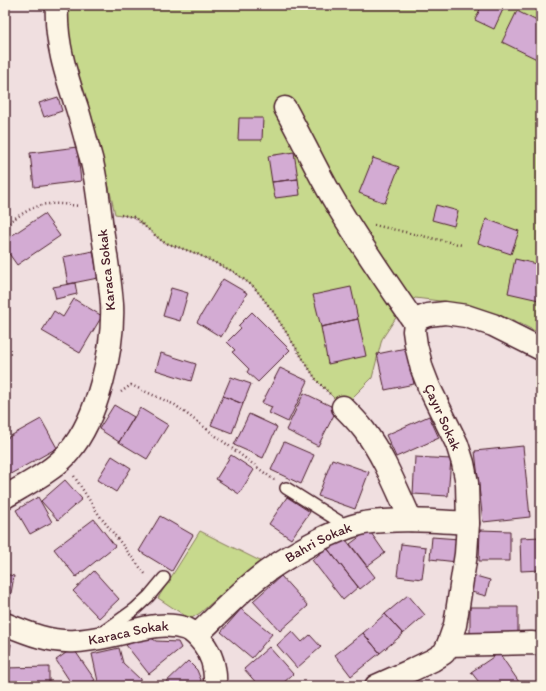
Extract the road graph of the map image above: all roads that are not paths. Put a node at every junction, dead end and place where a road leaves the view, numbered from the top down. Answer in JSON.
{"nodes":[{"id":1,"x":57,"y":5,"type":"edge"},
{"id":2,"x":285,"y":108,"type":"dead end"},
{"id":3,"x":415,"y":323,"type":"junction"},
{"id":4,"x":541,"y":349,"type":"edge"},
{"id":5,"x":343,"y":407,"type":"road end"},
{"id":6,"x":286,"y":488,"type":"road end"},
{"id":7,"x":5,"y":497,"type":"edge"},
{"id":8,"x":411,"y":520,"type":"junction"},
{"id":9,"x":468,"y":524,"type":"junction"},
{"id":10,"x":349,"y":527,"type":"junction"},
{"id":11,"x":164,"y":578,"type":"dead end"},
{"id":12,"x":5,"y":624,"type":"edge"},
{"id":13,"x":197,"y":635,"type":"junction"},
{"id":14,"x":93,"y":640,"type":"junction"},
{"id":15,"x":541,"y":644,"type":"edge"},
{"id":16,"x":448,"y":646,"type":"junction"},
{"id":17,"x":215,"y":686,"type":"edge"},
{"id":18,"x":376,"y":686,"type":"edge"}],
"edges":[{"from":1,"to":7,"type":"street","name":"Karaca Sokak"},
{"from":2,"to":3,"type":"street"},
{"from":3,"to":4,"type":"street"},
{"from":3,"to":9,"type":"street","name":"Çayır Sokak"},
{"from":5,"to":8,"type":"street"},
{"from":6,"to":10,"type":"lane"},
{"from":8,"to":9,"type":"street","name":"Bahri Sokak"},
{"from":8,"to":10,"type":"street","name":"Bahri Sokak"},
{"from":9,"to":16,"type":"street","name":"Çayır Sokak"},
{"from":10,"to":13,"type":"street","name":"Bahri Sokak"},
{"from":11,"to":14,"type":"lane"},
{"from":12,"to":14,"type":"street","name":"Karaca Sokak"},
{"from":13,"to":14,"type":"street","name":"Karaca Sokak"},
{"from":13,"to":17,"type":"street"},
{"from":15,"to":16,"type":"street"},
{"from":16,"to":18,"type":"street"}]}
